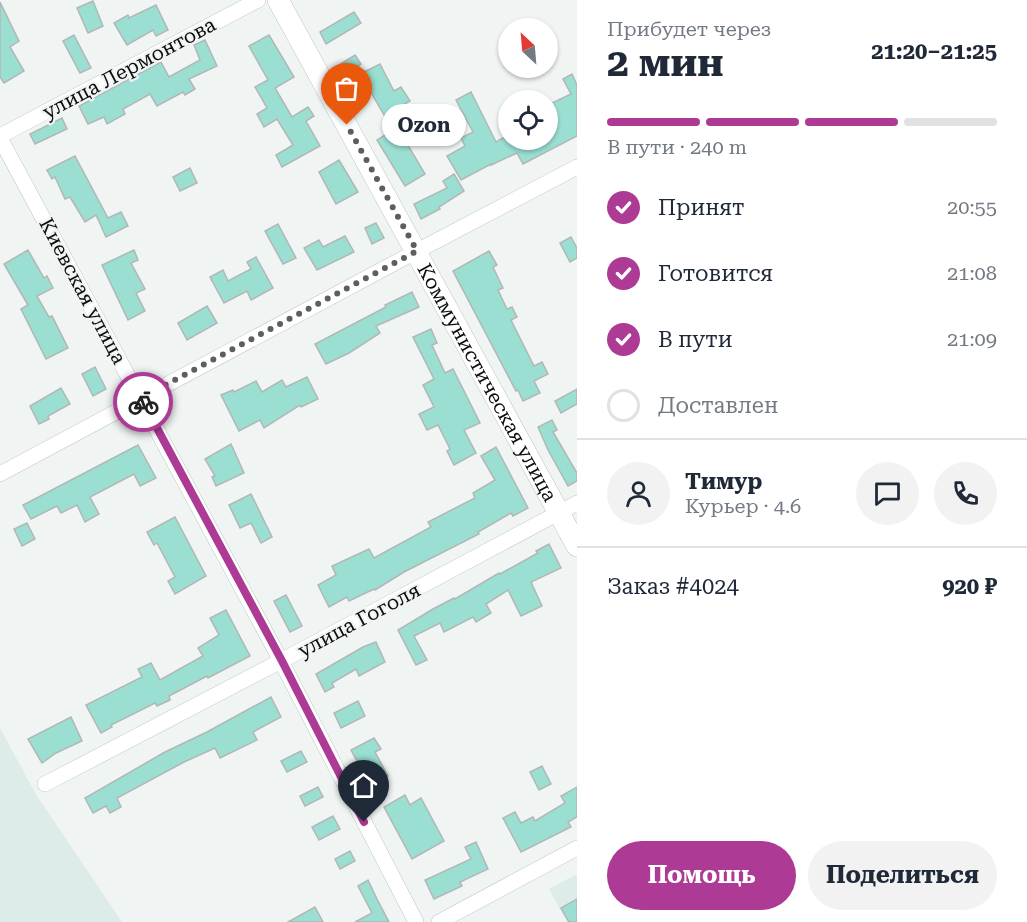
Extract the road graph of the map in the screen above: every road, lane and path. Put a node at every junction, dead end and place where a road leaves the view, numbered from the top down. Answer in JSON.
{"nodes":[{"id":1,"x":258,"y":0,"type":"edge"},
{"id":2,"x":278,"y":0,"type":"edge"},
{"id":3,"x":0,"y":137,"type":"edge"},
{"id":4,"x":577,"y":167,"type":"edge"},
{"id":5,"x":417,"y":251,"type":"junction"},
{"id":6,"x":141,"y":398,"type":"junction"},
{"id":7,"x":0,"y":474,"type":"edge"},
{"id":8,"x":568,"y":508,"type":"edge"},
{"id":9,"x":577,"y":546,"type":"edge"},
{"id":10,"x":282,"y":661,"type":"junction"},
{"id":11,"x":45,"y":784,"type":"dead end"},
{"id":12,"x":577,"y":848,"type":"edge"},
{"id":13,"x":416,"y":922,"type":"edge"},
{"id":14,"x":439,"y":922,"type":"edge"}],
"edges":[{"from":1,"to":3,"type":"street","name":"улица Лермонтова"},
{"from":2,"to":5,"type":"street","name":"Коммунистическая улица"},
{"from":3,"to":6,"type":"street","name":"Киевская улица"},
{"from":4,"to":5,"type":"street"},
{"from":5,"to":6,"type":"street"},
{"from":5,"to":8,"type":"street","name":"Коммунистическая улица"},
{"from":6,"to":7,"type":"street"},
{"from":6,"to":10,"type":"street","name":"Киевская улица"},
{"from":8,"to":9,"type":"street","name":"Коммунистическая улица"},
{"from":8,"to":10,"type":"street","name":"улица Гоголя"},
{"from":10,"to":11,"type":"street","name":"улица Гоголя"},
{"from":10,"to":13,"type":"street","name":"Киевская улица"},
{"from":12,"to":14,"type":"street"}]}
